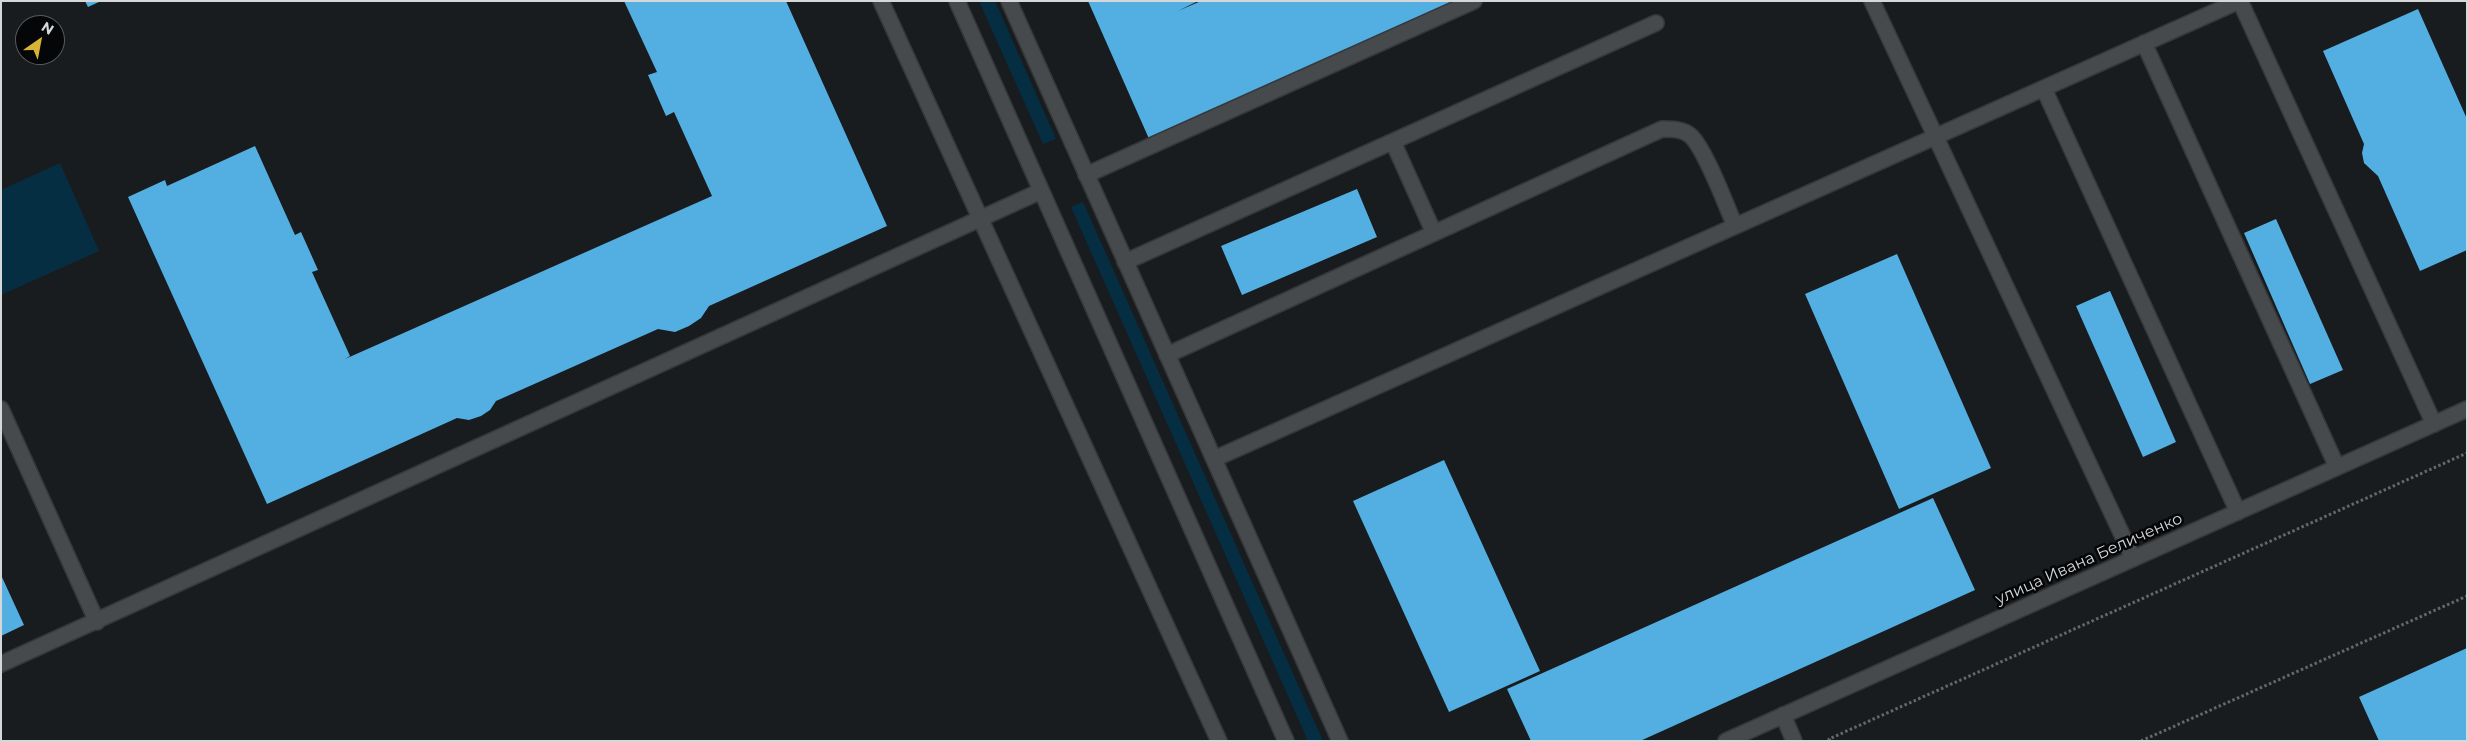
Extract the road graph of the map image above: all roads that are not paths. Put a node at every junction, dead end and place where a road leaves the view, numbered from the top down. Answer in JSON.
{"nodes":[{"id":1,"x":881,"y":1,"type":"edge"},
{"id":2,"x":957,"y":1,"type":"edge"},
{"id":3,"x":1009,"y":1,"type":"edge"},
{"id":4,"x":1474,"y":1,"type":"edge"},
{"id":5,"x":1872,"y":1,"type":"edge"},
{"id":6,"x":2240,"y":1,"type":"edge"},
{"id":7,"x":1656,"y":23,"type":"dead end"},
{"id":8,"x":2144,"y":43,"type":"junction"},
{"id":9,"x":2044,"y":89,"type":"junction"},
{"id":10,"x":1936,"y":137,"type":"junction"},
{"id":11,"x":1393,"y":142,"type":"junction"},
{"id":12,"x":1086,"y":175,"type":"junction"},
{"id":13,"x":1041,"y":191,"type":"junction"},
{"id":14,"x":981,"y":219,"type":"junction"},
{"id":15,"x":1736,"y":226,"type":"junction"},
{"id":16,"x":1434,"y":233,"type":"junction"},
{"id":17,"x":1125,"y":262,"type":"junction"},
{"id":18,"x":1167,"y":355,"type":"junction"},
{"id":19,"x":1,"y":409,"type":"edge"},
{"id":20,"x":2467,"y":409,"type":"edge"},
{"id":21,"x":2434,"y":424,"type":"junction"},
{"id":22,"x":1214,"y":459,"type":"junction"},
{"id":23,"x":2337,"y":467,"type":"junction"},
{"id":24,"x":2238,"y":512,"type":"junction"},
{"id":25,"x":2133,"y":558,"type":"junction"},
{"id":26,"x":97,"y":622,"type":"junction"},
{"id":27,"x":1,"y":664,"type":"edge"},
{"id":28,"x":1783,"y":715,"type":"junction"},
{"id":29,"x":1219,"y":741,"type":"edge"},
{"id":30,"x":1286,"y":741,"type":"edge"},
{"id":31,"x":1340,"y":741,"type":"edge"},
{"id":32,"x":1726,"y":741,"type":"edge"},
{"id":33,"x":1794,"y":741,"type":"edge"}],
"edges":[{"from":1,"to":14,"type":"street"},
{"from":2,"to":13,"type":"street"},
{"from":3,"to":12,"type":"street"},
{"from":4,"to":12,"type":"street"},
{"from":5,"to":10,"type":"street"},
{"from":6,"to":8,"type":"street"},
{"from":6,"to":21,"type":"street"},
{"from":7,"to":11,"type":"street"},
{"from":8,"to":9,"type":"street"},
{"from":8,"to":23,"type":"street"},
{"from":9,"to":10,"type":"street"},
{"from":9,"to":24,"type":"street"},
{"from":10,"to":15,"type":"street"},
{"from":10,"to":25,"type":"street"},
{"from":11,"to":16,"type":"street"},
{"from":11,"to":17,"type":"street"},
{"from":12,"to":17,"type":"street"},
{"from":13,"to":14,"type":"street"},
{"from":13,"to":30,"type":"street"},
{"from":14,"to":26,"type":"street"},
{"from":14,"to":29,"type":"street"},
{"from":15,"to":16,"type":"street"},
{"from":15,"to":22,"type":"street"},
{"from":16,"to":18,"type":"street"},
{"from":17,"to":18,"type":"street"},
{"from":18,"to":22,"type":"street"},
{"from":19,"to":26,"type":"street"},
{"from":20,"to":21,"type":"street","name":"улица Ивана Беличенко"},
{"from":21,"to":23,"type":"street","name":"улица Ивана Беличенко"},
{"from":22,"to":31,"type":"street"},
{"from":23,"to":24,"type":"street","name":"улица Ивана Беличенко"},
{"from":24,"to":25,"type":"street","name":"улица Ивана Беличенко"},
{"from":25,"to":28,"type":"street","name":"улица Ивана Беличенко"},
{"from":26,"to":27,"type":"street"},
{"from":28,"to":32,"type":"street","name":"улица Ивана Беличенко"},
{"from":28,"to":33,"type":"street"}]}
